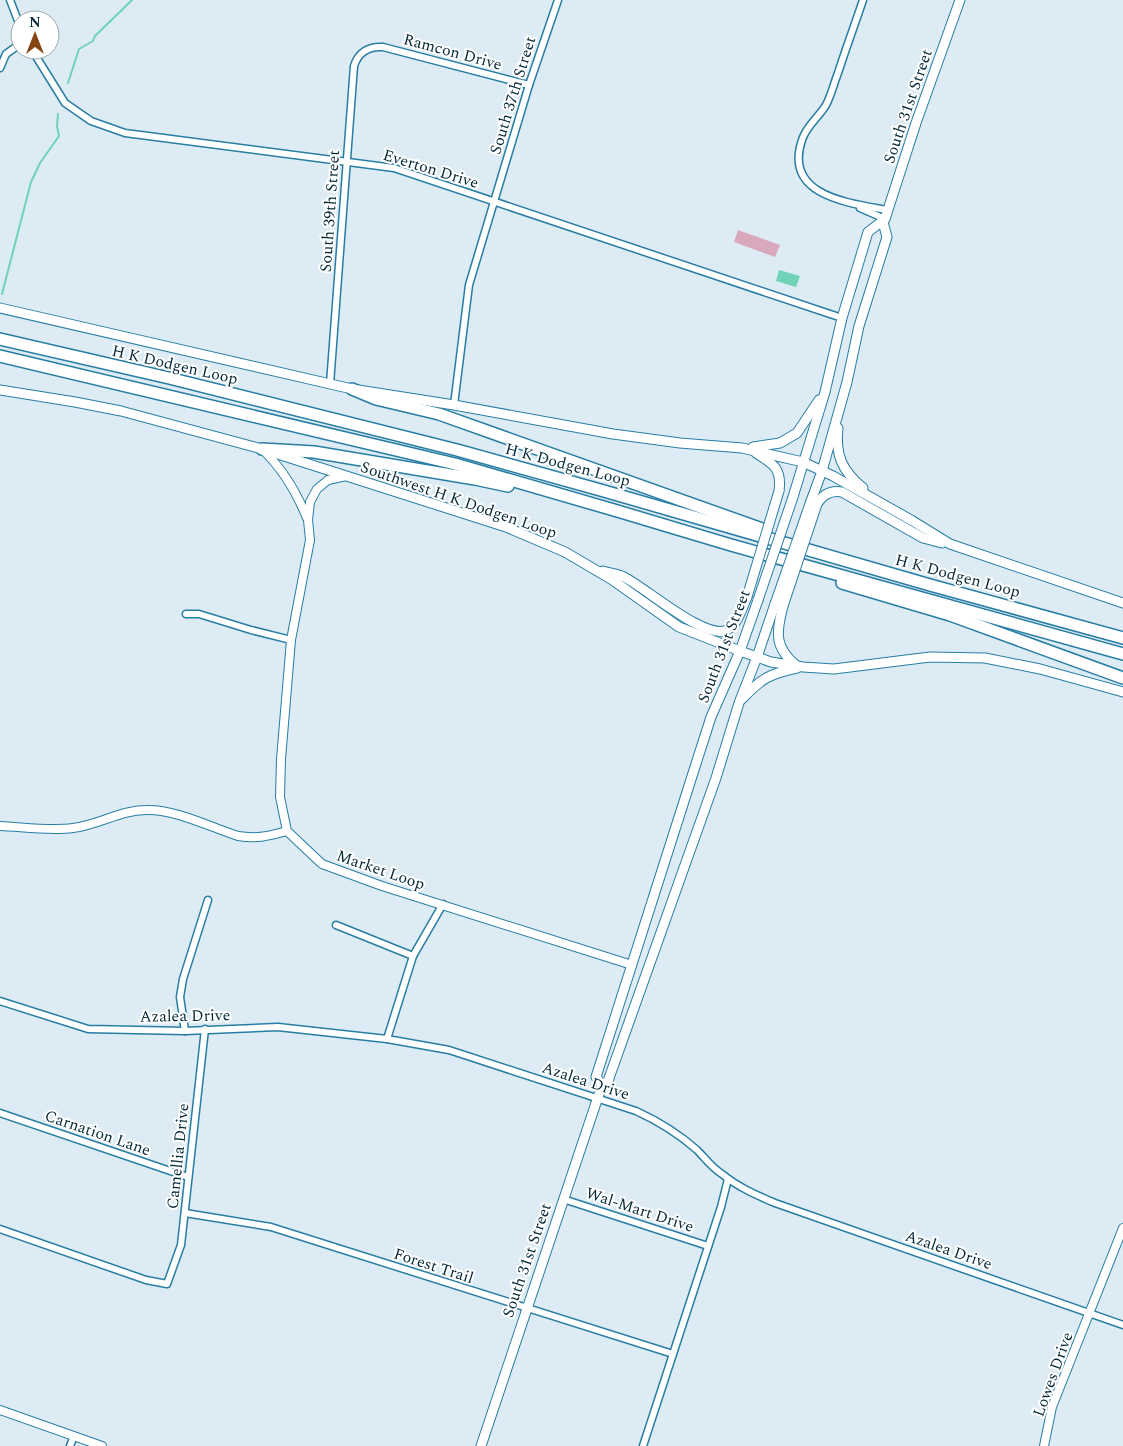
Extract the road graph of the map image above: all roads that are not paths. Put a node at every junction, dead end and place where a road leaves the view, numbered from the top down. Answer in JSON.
{"nodes":[{"id":1,"x":558,"y":0,"type":"edge"},
{"id":2,"x":863,"y":0,"type":"edge"},
{"id":3,"x":960,"y":0,"type":"edge"},
{"id":4,"x":370,"y":48,"type":"joint"},
{"id":5,"x":10,"y":51,"type":"edge"},
{"id":6,"x":38,"y":60,"type":"edge"},
{"id":7,"x":0,"y":68,"type":"edge"},
{"id":8,"x":529,"y":85,"type":"junction"},
{"id":9,"x":347,"y":161,"type":"junction"},
{"id":10,"x":494,"y":202,"type":"junction"},
{"id":11,"x":885,"y":217,"type":"junction"},
{"id":12,"x":0,"y":308,"type":"edge"},
{"id":13,"x":842,"y":318,"type":"junction"},
{"id":14,"x":0,"y":339,"type":"edge"},
{"id":15,"x":0,"y":356,"type":"edge"},
{"id":16,"x":847,"y":382,"type":"junction"},
{"id":17,"x":330,"y":384,"type":"junction"},
{"id":18,"x":352,"y":388,"type":"junction"},
{"id":19,"x":0,"y":390,"type":"edge"},
{"id":20,"x":825,"y":392,"type":"junction"},
{"id":21,"x":454,"y":405,"type":"junction"},
{"id":22,"x":262,"y":449,"type":"junction"},
{"id":23,"x":747,"y":449,"type":"junction"},
{"id":24,"x":803,"y":462,"type":"junction"},
{"id":25,"x":822,"y":471,"type":"junction"},
{"id":26,"x":347,"y":476,"type":"junction"},
{"id":27,"x":878,"y":501,"type":"junction"},
{"id":28,"x":814,"y":502,"type":"junction"},
{"id":29,"x":614,"y":510,"type":"junction"},
{"id":30,"x":308,"y":520,"type":"junction"},
{"id":31,"x":950,"y":544,"type":"junction"},
{"id":32,"x":731,"y":545,"type":"junction"},
{"id":33,"x":593,"y":569,"type":"junction"},
{"id":34,"x":930,"y":585,"type":"junction"},
{"id":35,"x":1123,"y":603,"type":"edge"},
{"id":36,"x":779,"y":605,"type":"junction"},
{"id":37,"x":186,"y":614,"type":"dead end"},
{"id":38,"x":1123,"y":638,"type":"edge"},
{"id":39,"x":290,"y":640,"type":"junction"},
{"id":40,"x":740,"y":651,"type":"junction"},
{"id":41,"x":1123,"y":654,"type":"edge"},
{"id":42,"x":757,"y":657,"type":"junction"},
{"id":43,"x":800,"y":667,"type":"junction"},
{"id":44,"x":1123,"y":678,"type":"edge"},
{"id":45,"x":1123,"y":692,"type":"edge"},
{"id":46,"x":739,"y":703,"type":"junction"},
{"id":47,"x":0,"y":826,"type":"edge"},
{"id":48,"x":287,"y":831,"type":"junction"},
{"id":49,"x":208,"y":900,"type":"dead end"},
{"id":50,"x":442,"y":904,"type":"junction"},
{"id":51,"x":336,"y":925,"type":"dead end"},
{"id":52,"x":413,"y":956,"type":"junction"},
{"id":53,"x":632,"y":965,"type":"junction"},
{"id":54,"x":0,"y":1001,"type":"edge"},
{"id":55,"x":205,"y":1029,"type":"junction"},
{"id":56,"x":185,"y":1031,"type":"junction"},
{"id":57,"x":387,"y":1039,"type":"junction"},
{"id":58,"x":602,"y":1085,"type":"junction"},
{"id":59,"x":597,"y":1098,"type":"junction"},
{"id":60,"x":0,"y":1113,"type":"edge"},
{"id":61,"x":188,"y":1177,"type":"junction"},
{"id":62,"x":728,"y":1179,"type":"junction"},
{"id":63,"x":563,"y":1199,"type":"junction"},
{"id":64,"x":185,"y":1213,"type":"junction"},
{"id":65,"x":1123,"y":1228,"type":"edge"},
{"id":66,"x":0,"y":1229,"type":"edge"},
{"id":67,"x":708,"y":1246,"type":"junction"},
{"id":68,"x":526,"y":1308,"type":"junction"},
{"id":69,"x":1089,"y":1313,"type":"junction"},
{"id":70,"x":1123,"y":1324,"type":"edge"},
{"id":71,"x":673,"y":1354,"type":"junction"},
{"id":72,"x":0,"y":1410,"type":"edge"},
{"id":73,"x":74,"y":1436,"type":"junction"},
{"id":74,"x":70,"y":1446,"type":"edge"},
{"id":75,"x":102,"y":1446,"type":"edge"},
{"id":76,"x":481,"y":1446,"type":"edge"},
{"id":77,"x":643,"y":1446,"type":"edge"},
{"id":78,"x":1044,"y":1446,"type":"edge"}],
"edges":[{"from":1,"to":8,"type":"street","name":"South 37th Street"},
{"from":2,"to":11,"type":"street"},
{"from":3,"to":11,"type":"main road","name":"South 31st Street"},
{"from":4,"to":8,"type":"street","name":"Ramcon Drive"},
{"from":4,"to":9,"type":"street","name":"South 39th Street"},
{"from":5,"to":7,"type":"street"},
{"from":6,"to":9,"type":"street","name":"Everton Drive"},
{"from":8,"to":10,"type":"street","name":"South 37th Street"},
{"from":9,"to":10,"type":"street","name":"Everton Drive"},
{"from":9,"to":17,"type":"street","name":"South 39th Street"},
{"from":10,"to":13,"type":"street","name":"Everton Drive"},
{"from":10,"to":21,"type":"street","name":"South 37th Street"},
{"from":11,"to":13,"type":"main road","name":"South 31st Street"},
{"from":11,"to":16,"type":"main road","name":"South 31st Street"},
{"from":12,"to":17,"type":"main road"},
{"from":13,"to":20,"type":"main road","name":"South 31st Street"},
{"from":14,"to":34,"type":"highway","name":"H K Dodgen Loop"},
{"from":15,"to":29,"type":"highway","name":"H K Dodgen Loop"},
{"from":16,"to":25,"type":"main road","name":"South 31st Street"},
{"from":16,"to":27,"type":"main road"},
{"from":17,"to":18,"type":"main road"},
{"from":18,"to":21,"type":"main road"},
{"from":18,"to":34,"type":"highway"},
{"from":19,"to":22,"type":"main road","name":"Southwest H K Dodgen Loop"},
{"from":20,"to":23,"type":"main road"},
{"from":20,"to":24,"type":"main road","name":"South 31st Street"},
{"from":21,"to":23,"type":"main road"},
{"from":22,"to":26,"type":"main road","name":"Southwest H K Dodgen Loop"},
{"from":22,"to":29,"type":"highway"},
{"from":22,"to":30,"type":"street"},
{"from":23,"to":24,"type":"main road"},
{"from":23,"to":33,"type":"main road","bridge":true},
{"from":24,"to":25,"type":"main road"},
{"from":24,"to":40,"type":"main road","name":"South 31st Street","bridge":true},
{"from":25,"to":27,"type":"main road"},
{"from":25,"to":28,"type":"main road","name":"South 31st Street"},
{"from":26,"to":30,"type":"street"},
{"from":26,"to":33,"type":"main road","name":"Southwest H K Dodgen Loop"},
{"from":27,"to":31,"type":"main road"},
{"from":28,"to":31,"type":"main road"},
{"from":28,"to":36,"type":"main road","name":"South 31st Street","bridge":true},
{"from":29,"to":32,"type":"highway","name":"H K Dodgen Loop"},
{"from":30,"to":39,"type":"street"},
{"from":31,"to":35,"type":"main road"},
{"from":32,"to":41,"type":"highway","name":"H K Dodgen Loop"},
{"from":32,"to":44,"type":"highway"},
{"from":33,"to":40,"type":"main road","name":"Southwest H K Dodgen Loop"},
{"from":34,"to":38,"type":"highway","name":"H K Dodgen Loop"},
{"from":36,"to":42,"type":"main road","name":"South 31st Street"},
{"from":36,"to":43,"type":"main road"},
{"from":37,"to":39,"type":"street"},
{"from":39,"to":48,"type":"street"},
{"from":40,"to":42,"type":"main road","name":"Southwest H K Dodgen Loop"},
{"from":40,"to":53,"type":"main road","name":"South 31st Street"},
{"from":42,"to":43,"type":"main road","name":"Southwest H K Dodgen Loop"},
{"from":42,"to":46,"type":"main road","name":"South 31st Street"},
{"from":43,"to":45,"type":"main road","name":"Southwest H K Dodgen Loop"},
{"from":43,"to":46,"type":"main road"},
{"from":46,"to":58,"type":"main road","name":"South 31st Street"},
{"from":47,"to":48,"type":"street"},
{"from":48,"to":50,"type":"street","name":"Market Loop"},
{"from":49,"to":56,"type":"street"},
{"from":50,"to":52,"type":"street"},
{"from":50,"to":53,"type":"street","name":"Market Loop"},
{"from":51,"to":52,"type":"street"},
{"from":52,"to":57,"type":"street"},
{"from":53,"to":58,"type":"main road","name":"South 31st Street"},
{"from":54,"to":56,"type":"street","name":"Azalea Drive"},
{"from":55,"to":56,"type":"street","name":"Azalea Drive"},
{"from":55,"to":57,"type":"street","name":"Azalea Drive"},
{"from":55,"to":61,"type":"street","name":"Camellia Drive"},
{"from":57,"to":59,"type":"street","name":"Azalea Drive"},
{"from":58,"to":59,"type":"main road","name":"South 31st Street"},
{"from":59,"to":62,"type":"street","name":"Azalea Drive"},
{"from":59,"to":63,"type":"main road","name":"South 31st Street"},
{"from":60,"to":61,"type":"street","name":"Carnation Lane"},
{"from":61,"to":64,"type":"street","name":"Camellia Drive"},
{"from":62,"to":67,"type":"street"},
{"from":62,"to":69,"type":"street","name":"Azalea Drive"},
{"from":63,"to":67,"type":"street","name":"Wal-Mart Drive"},
{"from":63,"to":68,"type":"main road","name":"South 31st Street"},
{"from":64,"to":66,"type":"street","name":"Camellia Drive"},
{"from":64,"to":68,"type":"street","name":"Forest Trail"},
{"from":65,"to":69,"type":"street","name":"Lowes Drive"},
{"from":67,"to":71,"type":"street"},
{"from":68,"to":71,"type":"street","name":"Forest Trail"},
{"from":68,"to":76,"type":"main road","name":"South 31st Street"},
{"from":69,"to":70,"type":"street","name":"Azalea Drive"},
{"from":69,"to":78,"type":"street","name":"Lowes Drive"},
{"from":71,"to":77,"type":"street"},
{"from":72,"to":73,"type":"street"},
{"from":73,"to":74,"type":"street"},
{"from":73,"to":75,"type":"street"}]}
